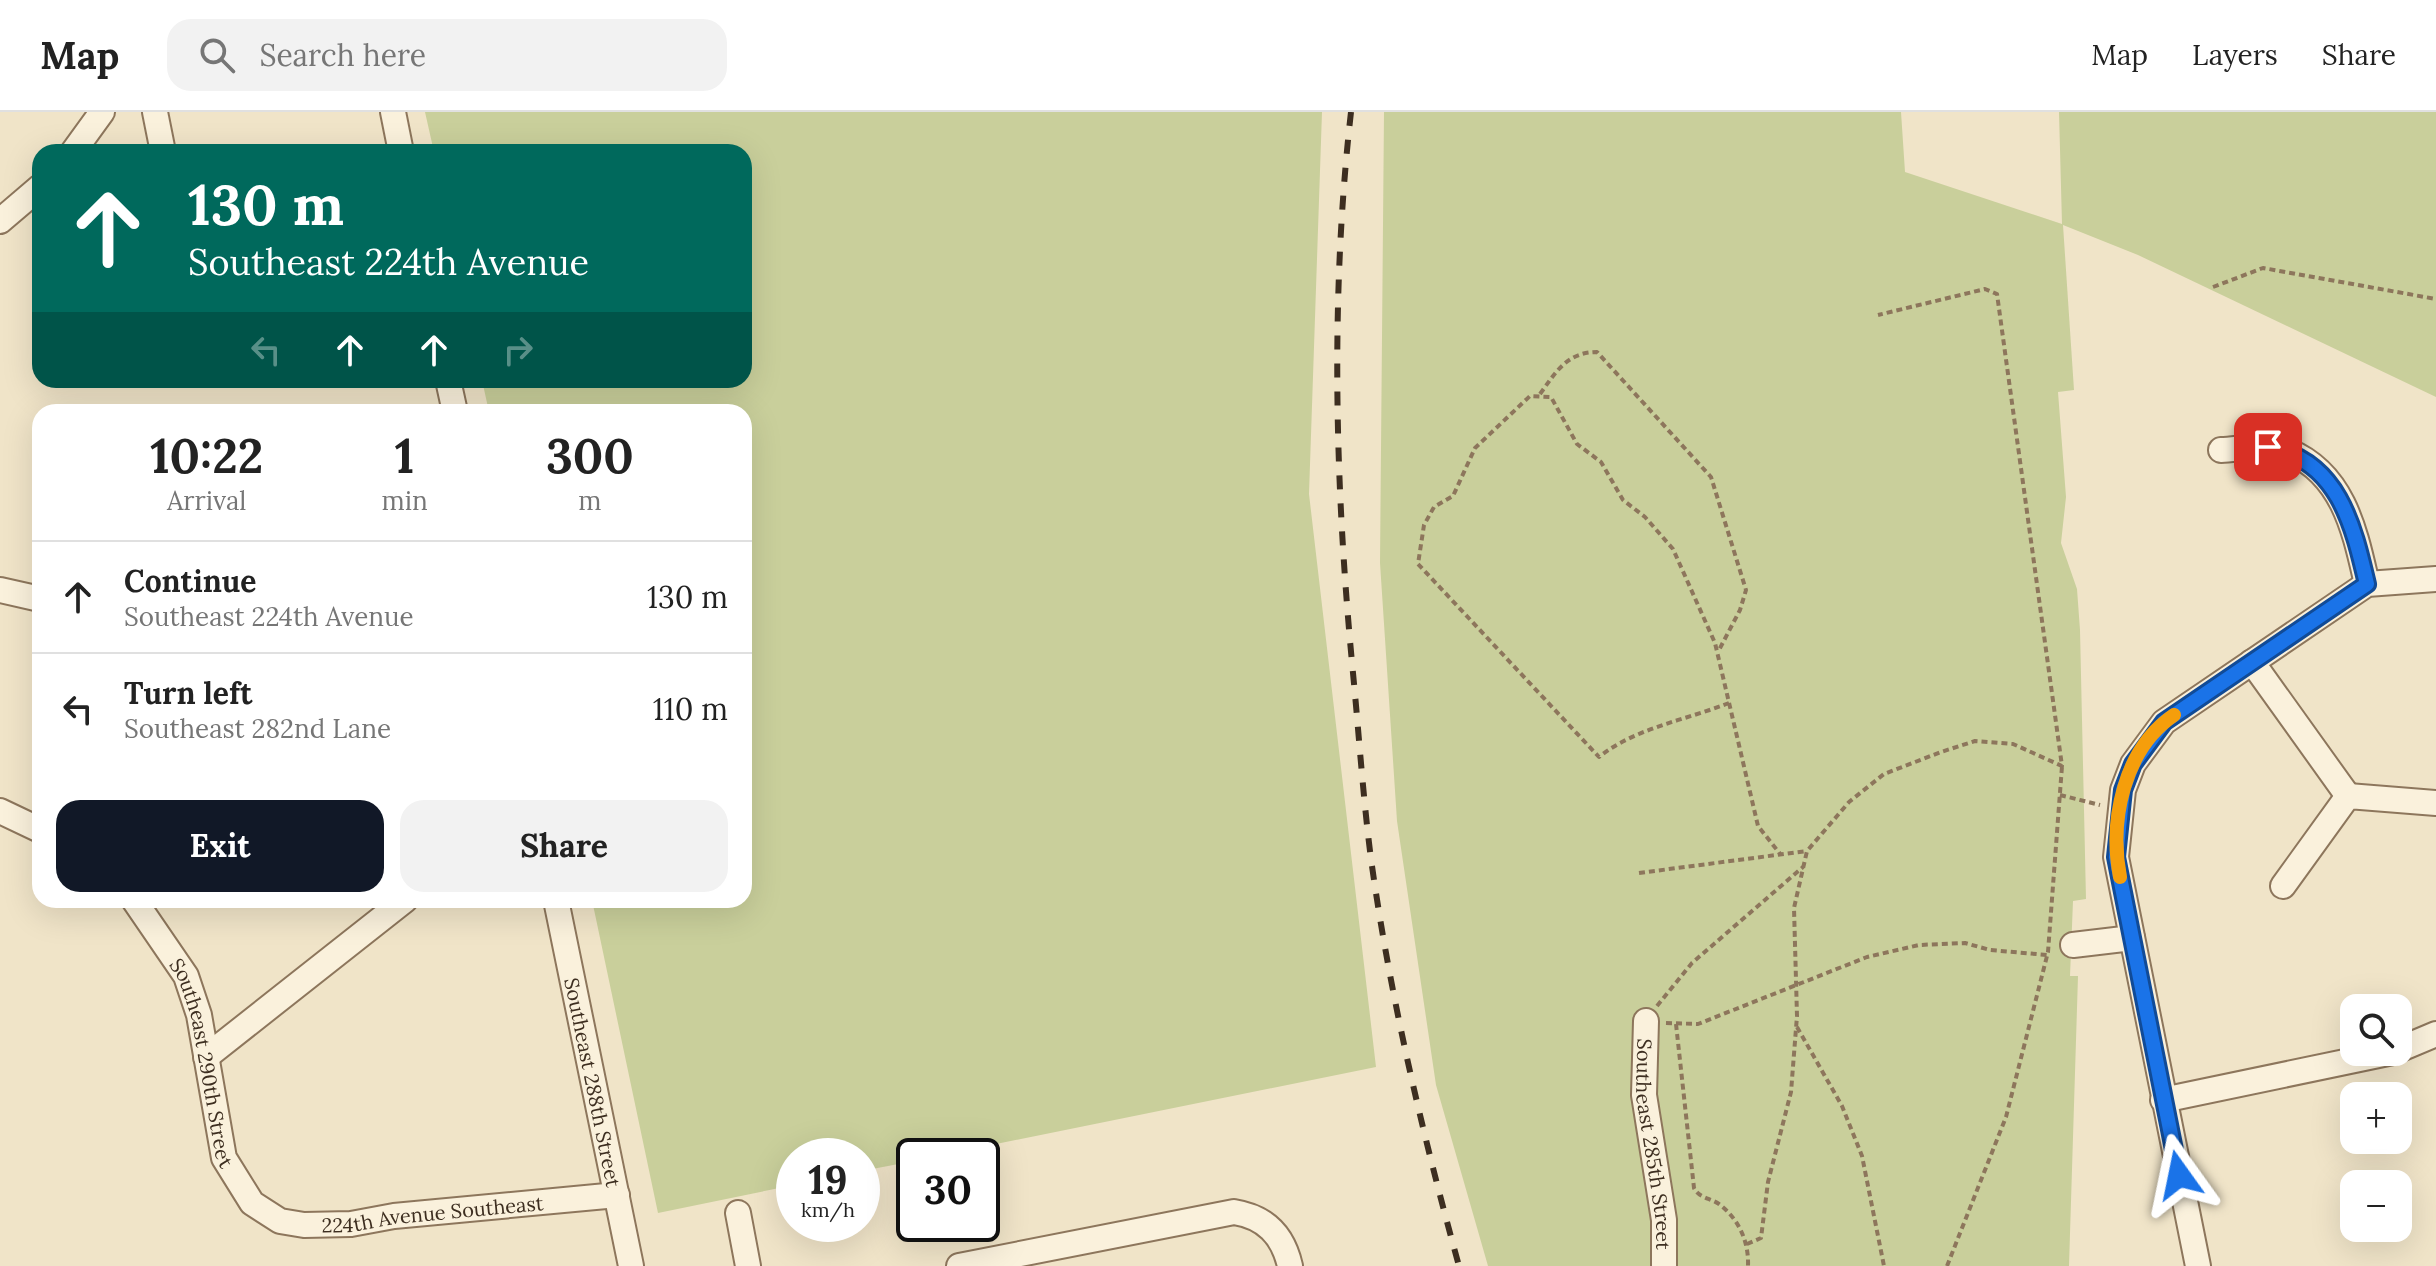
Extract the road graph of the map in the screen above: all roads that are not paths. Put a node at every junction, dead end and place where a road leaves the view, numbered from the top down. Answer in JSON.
{"nodes":[{"id":1,"x":102,"y":112,"type":"edge"},
{"id":2,"x":155,"y":112,"type":"edge"},
{"id":3,"x":393,"y":112,"type":"edge"},
{"id":4,"x":79,"y":144,"type":"edge"},
{"id":5,"x":161,"y":144,"type":"edge"},
{"id":6,"x":399,"y":144,"type":"edge"},
{"id":7,"x":32,"y":194,"type":"edge"},
{"id":8,"x":0,"y":221,"type":"edge"},
{"id":9,"x":2221,"y":450,"type":"dead end"},
{"id":10,"x":2436,"y":579,"type":"edge"},
{"id":11,"x":2367,"y":584,"type":"junction"},
{"id":12,"x":0,"y":590,"type":"edge"},
{"id":13,"x":32,"y":597,"type":"edge"},
{"id":14,"x":2252,"y":662,"type":"junction"},
{"id":15,"x":2348,"y":796,"type":"junction"},
{"id":16,"x":2436,"y":803,"type":"edge"},
{"id":17,"x":0,"y":811,"type":"edge"},
{"id":18,"x":32,"y":826,"type":"edge"},
{"id":19,"x":2283,"y":886,"type":"dead end"},
{"id":20,"x":140,"y":908,"type":"edge"},
{"id":21,"x":395,"y":908,"type":"edge"},
{"id":22,"x":558,"y":908,"type":"edge"},
{"id":23,"x":2132,"y":938,"type":"junction"},
{"id":24,"x":2073,"y":945,"type":"dead end"},
{"id":25,"x":1646,"y":1021,"type":"road end"},
{"id":26,"x":2436,"y":1034,"type":"edge"},
{"id":27,"x":2412,"y":1044,"type":"edge"},
{"id":28,"x":206,"y":1057,"type":"junction"},
{"id":29,"x":2340,"y":1063,"type":"edge"},
{"id":30,"x":2163,"y":1100,"type":"junction"},
{"id":31,"x":617,"y":1195,"type":"junction"},
{"id":32,"x":252,"y":1203,"type":"joint"},
{"id":33,"x":738,"y":1213,"type":"dead end"},
{"id":34,"x":631,"y":1266,"type":"edge"},
{"id":35,"x":748,"y":1266,"type":"edge"},
{"id":36,"x":959,"y":1266,"type":"edge"},
{"id":37,"x":1290,"y":1266,"type":"edge"},
{"id":38,"x":1664,"y":1266,"type":"edge"},
{"id":39,"x":2198,"y":1266,"type":"edge"}],
"edges":[{"from":1,"to":4,"type":"street"},
{"from":2,"to":5,"type":"street"},
{"from":3,"to":6,"type":"street"},
{"from":7,"to":8,"type":"street"},
{"from":9,"to":11,"type":"street"},
{"from":10,"to":11,"type":"street"},
{"from":11,"to":14,"type":"street"},
{"from":12,"to":13,"type":"street"},
{"from":14,"to":15,"type":"street"},
{"from":14,"to":23,"type":"street"},
{"from":15,"to":16,"type":"street"},
{"from":15,"to":19,"type":"street"},
{"from":17,"to":18,"type":"street"},
{"from":20,"to":28,"type":"street","name":"Southeast 290th Street"},
{"from":21,"to":28,"type":"street"},
{"from":22,"to":31,"type":"street","name":"Southeast 288th Street"},
{"from":23,"to":24,"type":"street"},
{"from":23,"to":30,"type":"street"},
{"from":25,"to":38,"type":"street","name":"Southeast 285th Street"},
{"from":26,"to":27,"type":"street"},
{"from":28,"to":32,"type":"street","name":"Southeast 290th Street"},
{"from":29,"to":30,"type":"street"},
{"from":30,"to":39,"type":"street"},
{"from":31,"to":32,"type":"street","name":"224th Avenue Southeast"},
{"from":31,"to":34,"type":"street","name":"Southeast 288th Street"},
{"from":33,"to":35,"type":"street"},
{"from":36,"to":37,"type":"street"}]}
